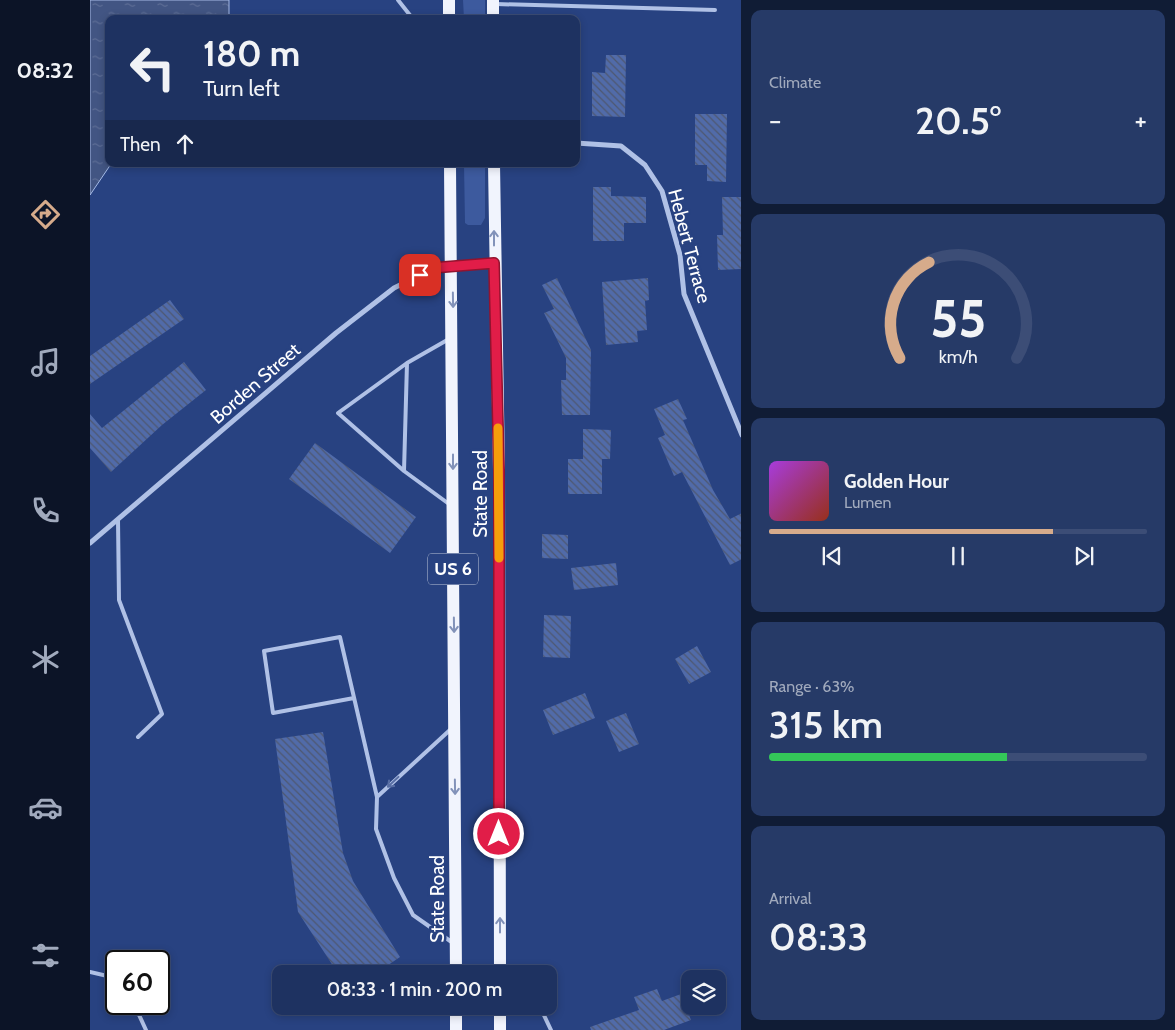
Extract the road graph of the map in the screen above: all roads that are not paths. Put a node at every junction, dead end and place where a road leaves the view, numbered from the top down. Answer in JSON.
{"nodes":[{"id":1,"x":398,"y":0,"type":"edge"},
{"id":2,"x":449,"y":0,"type":"edge"},
{"id":3,"x":493,"y":2,"type":"edge"},
{"id":4,"x":715,"y":10,"type":"dead end"},
{"id":5,"x":410,"y":15,"type":"edge"},
{"id":6,"x":449,"y":15,"type":"edge"},
{"id":7,"x":493,"y":15,"type":"edge"},
{"id":8,"x":580,"y":143,"type":"edge"},
{"id":9,"x":450,"y":167,"type":"edge"},
{"id":10,"x":494,"y":167,"type":"edge"},
{"id":11,"x":494,"y":263,"type":"junction"},
{"id":12,"x":452,"y":267,"type":"junction"},
{"id":13,"x":453,"y":337,"type":"junction"},
{"id":14,"x":407,"y":363,"type":"junction"},
{"id":15,"x":741,"y":435,"type":"edge"},
{"id":16,"x":404,"y":471,"type":"junction"},
{"id":17,"x":453,"y":508,"type":"junction"},
{"id":18,"x":118,"y":520,"type":"junction"},
{"id":19,"x":90,"y":543,"type":"edge"},
{"id":20,"x":354,"y":698,"type":"junction"},
{"id":21,"x":455,"y":725,"type":"junction"},
{"id":22,"x":138,"y":736,"type":"dead end"},
{"id":23,"x":377,"y":797,"type":"junction"},
{"id":24,"x":456,"y":944,"type":"junction"},
{"id":25,"x":456,"y":965,"type":"edge"},
{"id":26,"x":500,"y":965,"type":"edge"},
{"id":27,"x":90,"y":972,"type":"edge"},
{"id":28,"x":105,"y":975,"type":"edge"},
{"id":29,"x":139,"y":1015,"type":"edge"},
{"id":30,"x":456,"y":1015,"type":"edge"},
{"id":31,"x":500,"y":1015,"type":"edge"},
{"id":32,"x":544,"y":1015,"type":"edge"},
{"id":33,"x":146,"y":1030,"type":"edge"},
{"id":34,"x":456,"y":1030,"type":"edge"},
{"id":35,"x":500,"y":1030,"type":"edge"},
{"id":36,"x":551,"y":1030,"type":"edge"}],
"edges":[{"from":1,"to":5,"type":"lane"},
{"from":2,"to":6,"type":"main road"},
{"from":3,"to":4,"type":"lane"},
{"from":3,"to":7,"type":"main road"},
{"from":8,"to":15,"type":"street","name":"Hebert Terrace"},
{"from":9,"to":12,"type":"main road","name":"State Road","number":"US 6"},
{"from":11,"to":10,"type":"main road","name":"State Road","number":"US 6","one_way":true},
{"from":11,"to":12,"type":"street","name":"Borden Street"},
{"from":26,"to":11,"type":"main road","name":"State Road","number":"US 6","one_way":true},
{"from":12,"to":13,"type":"main road","name":"State Road","number":"US 6","one_way":true},
{"from":12,"to":18,"type":"street","name":"Borden Street"},
{"from":13,"to":14,"type":"lane"},
{"from":13,"to":17,"type":"main road","name":"State Road","number":"US 6","one_way":true},
{"from":14,"to":16,"type":"lane"},
{"from":14,"to":16,"type":"lane"},
{"from":16,"to":17,"type":"lane"},
{"from":17,"to":21,"type":"main road","name":"State Road","number":"US 6","one_way":true},
{"from":18,"to":19,"type":"street","name":"Borden Street"},
{"from":18,"to":22,"type":"lane"},
{"from":20,"to":20,"type":"lane"},
{"from":20,"to":23,"type":"lane"},
{"from":21,"to":23,"type":"lane","one_way":true},
{"from":21,"to":24,"type":"main road","name":"State Road","number":"US 6","one_way":true},
{"from":23,"to":24,"type":"lane"},
{"from":24,"to":25,"type":"main road","name":"State Road","number":"US 6"},
{"from":27,"to":28,"type":"lane"},
{"from":29,"to":33,"type":"lane"},
{"from":30,"to":34,"type":"main road"},
{"from":31,"to":35,"type":"main road"},
{"from":32,"to":36,"type":"lane"}]}
